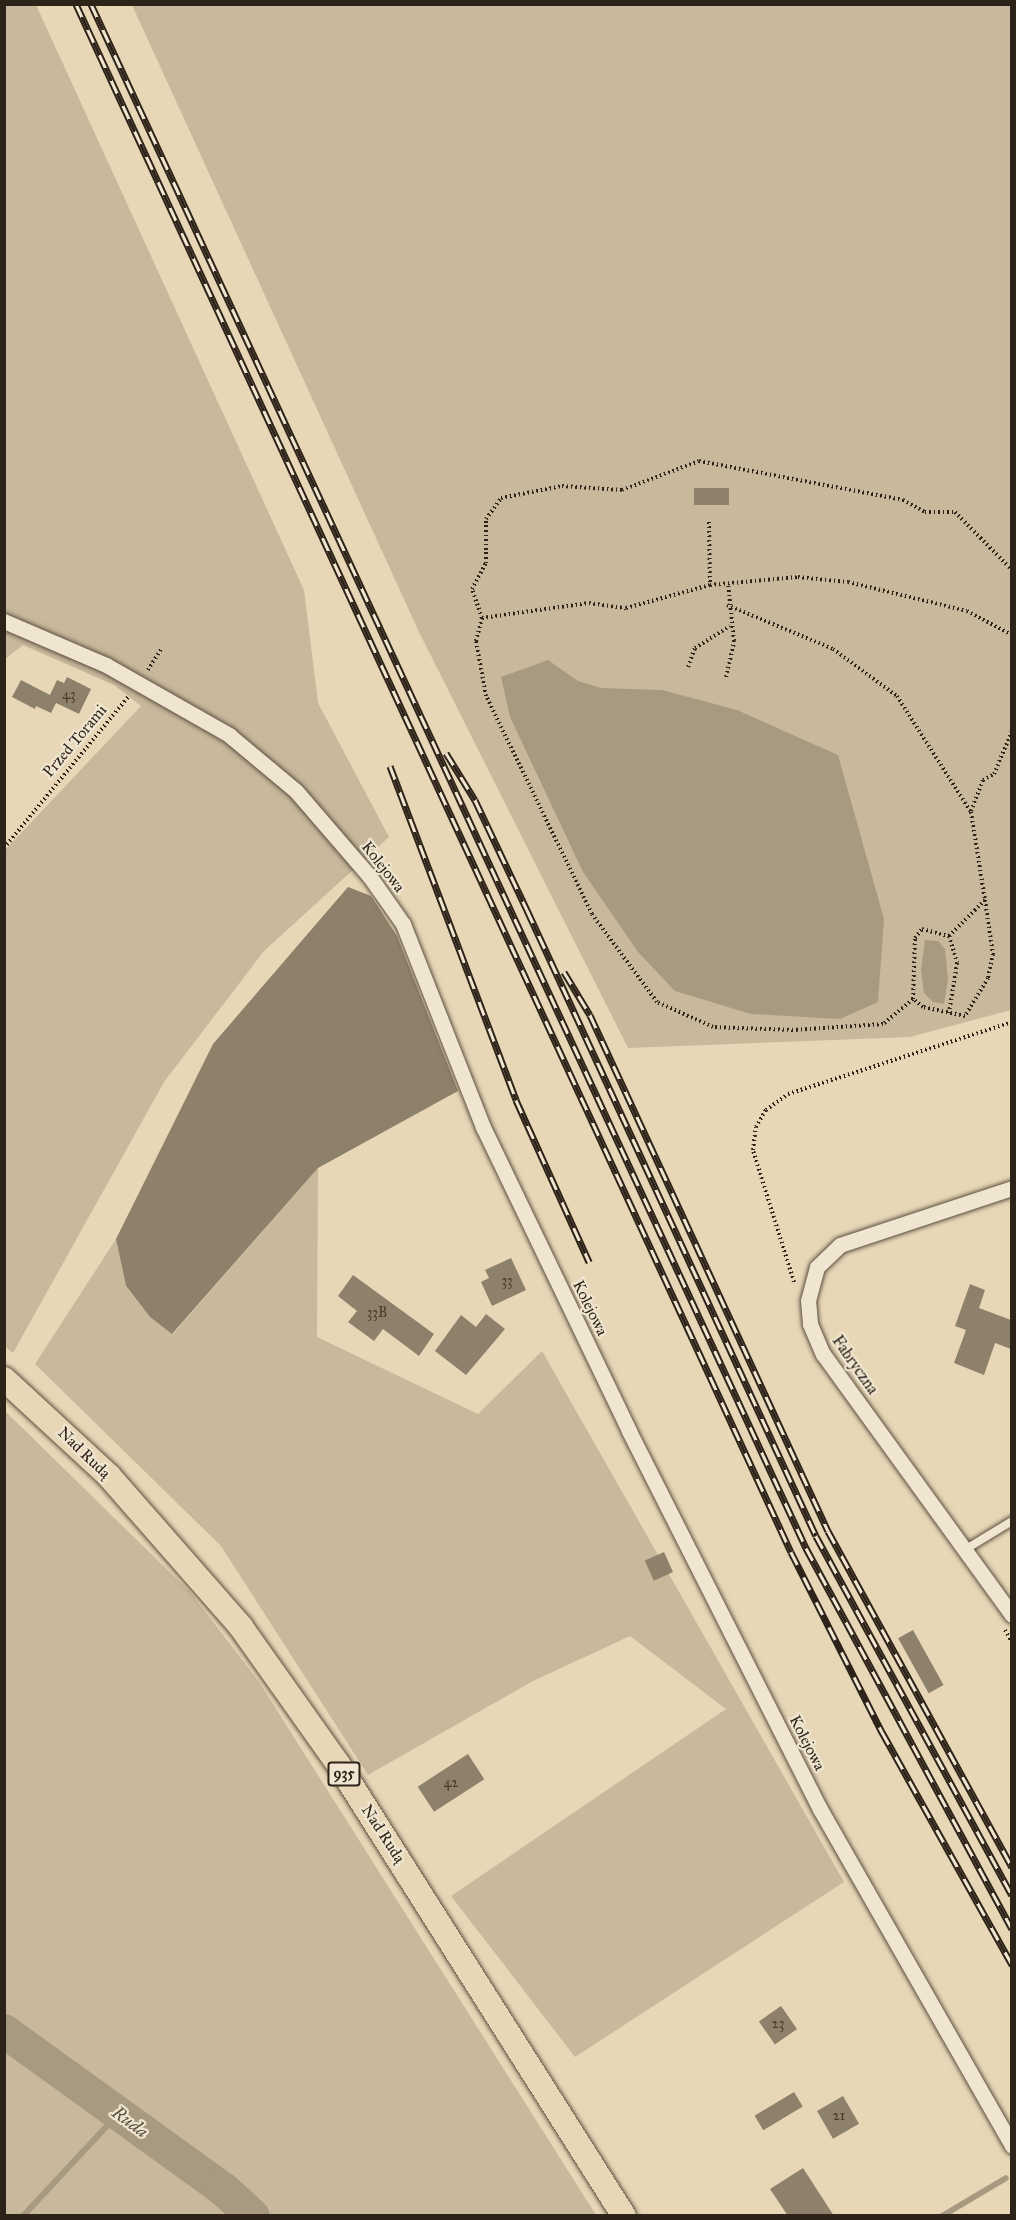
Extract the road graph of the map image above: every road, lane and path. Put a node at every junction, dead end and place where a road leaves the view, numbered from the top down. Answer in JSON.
{"nodes":[{"id":1,"x":709,"y":522,"type":"dead end"},
{"id":2,"x":1011,"y":570,"type":"edge"},
{"id":3,"x":728,"y":583,"type":"junction"},
{"id":4,"x":710,"y":585,"type":"junction"},
{"id":5,"x":727,"y":605,"type":"junction"},
{"id":6,"x":482,"y":618,"type":"junction"},
{"id":7,"x":4,"y":621,"type":"edge"},
{"id":8,"x":730,"y":626,"type":"junction"},
{"id":9,"x":1011,"y":635,"type":"edge"},
{"id":10,"x":162,"y":648,"type":"dead end"},
{"id":11,"x":688,"y":667,"type":"dead end"},
{"id":12,"x":726,"y":677,"type":"dead end"},
{"id":13,"x":140,"y":683,"type":"junction"},
{"id":14,"x":1011,"y":731,"type":"edge"},
{"id":15,"x":971,"y":812,"type":"junction"},
{"id":16,"x":4,"y":848,"type":"edge"},
{"id":17,"x":985,"y":900,"type":"junction"},
{"id":18,"x":949,"y":936,"type":"junction"},
{"id":19,"x":913,"y":999,"type":"junction"},
{"id":20,"x":949,"y":1012,"type":"junction"},
{"id":21,"x":1011,"y":1022,"type":"edge"},
{"id":22,"x":1011,"y":1188,"type":"edge"},
{"id":23,"x":794,"y":1289,"type":"dead end"},
{"id":24,"x":4,"y":1379,"type":"edge"},
{"id":25,"x":1011,"y":1521,"type":"edge"},
{"id":26,"x":966,"y":1549,"type":"junction"},
{"id":27,"x":1007,"y":1620,"type":"edge"},
{"id":28,"x":1011,"y":1642,"type":"edge"},
{"id":29,"x":1011,"y":2146,"type":"edge"},
{"id":30,"x":624,"y":2216,"type":"edge"}],
"edges":[{"from":1,"to":4,"type":"path"},
{"from":2,"to":6,"type":"path"},
{"from":3,"to":4,"type":"path"},
{"from":3,"to":5,"type":"path"},
{"from":3,"to":9,"type":"path"},
{"from":4,"to":6,"type":"path"},
{"from":5,"to":8,"type":"path"},
{"from":5,"to":15,"type":"path"},
{"from":6,"to":19,"type":"path"},
{"from":7,"to":13,"type":"street","name":"Kolejowa"},
{"from":8,"to":11,"type":"path"},
{"from":8,"to":12,"type":"path"},
{"from":10,"to":13,"type":"path","name":"Przed Torami"},
{"from":13,"to":16,"type":"path","name":"Przed Torami"},
{"from":13,"to":29,"type":"street","name":"Kolejowa"},
{"from":14,"to":15,"type":"path"},
{"from":15,"to":17,"type":"path"},
{"from":17,"to":18,"type":"path"},
{"from":17,"to":20,"type":"path"},
{"from":18,"to":19,"type":"path"},
{"from":18,"to":20,"type":"path"},
{"from":19,"to":20,"type":"path"},
{"from":21,"to":23,"type":"path"},
{"from":22,"to":26,"type":"street","name":"Fabryczna"},
{"from":24,"to":30,"type":"main road","name":"Nad Rudą","number":"935"},
{"from":25,"to":26,"type":"lane"},
{"from":26,"to":27,"type":"street","name":"Fabryczna"},
{"from":27,"to":28,"type":"path"}]}
